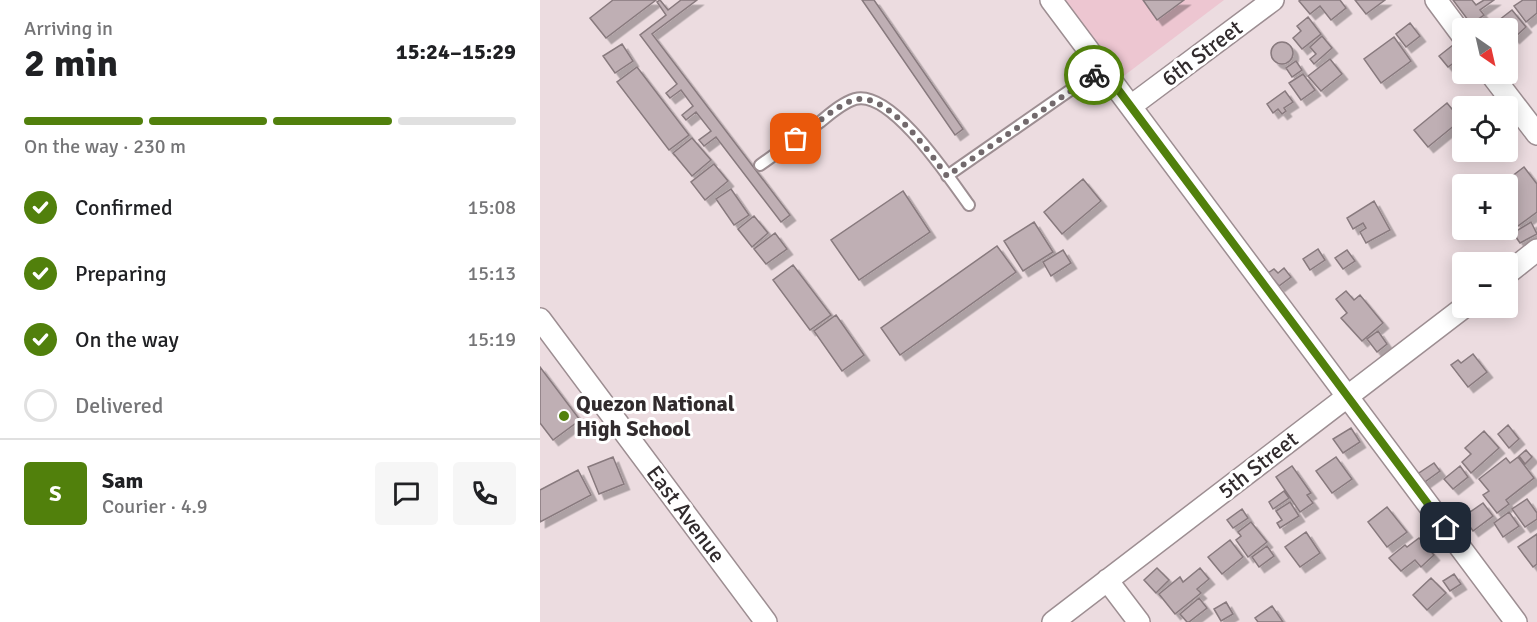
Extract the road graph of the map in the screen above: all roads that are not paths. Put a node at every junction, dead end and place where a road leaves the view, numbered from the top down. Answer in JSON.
{"nodes":[{"id":1,"x":1052,"y":0,"type":"edge"},
{"id":2,"x":1273,"y":0,"type":"edge"},
{"id":3,"x":1436,"y":0,"type":"edge"},
{"id":4,"x":1452,"y":22,"type":"edge"},
{"id":5,"x":1102,"y":68,"type":"junction"},
{"id":6,"x":1499,"y":84,"type":"edge"},
{"id":7,"x":1131,"y":106,"type":"junction"},
{"id":8,"x":1537,"y":134,"type":"edge"},
{"id":9,"x":760,"y":165,"type":"dead end"},
{"id":10,"x":947,"y":176,"type":"junction"},
{"id":11,"x":969,"y":205,"type":"dead end"},
{"id":12,"x":1537,"y":250,"type":"edge"},
{"id":13,"x":1518,"y":265,"type":"edge"},
{"id":14,"x":1452,"y":316,"type":"edge"},
{"id":15,"x":540,"y":319,"type":"edge"},
{"id":16,"x":1347,"y":396,"type":"junction"},
{"id":17,"x":1107,"y":580,"type":"junction"},
{"id":18,"x":766,"y":622,"type":"edge"},
{"id":19,"x":1053,"y":622,"type":"edge"},
{"id":20,"x":1139,"y":622,"type":"edge"},
{"id":21,"x":1516,"y":622,"type":"edge"}],
"edges":[{"from":1,"to":5,"type":"street"},
{"from":2,"to":7,"type":"street","name":"6th Street"},
{"from":3,"to":4,"type":"street"},
{"from":5,"to":7,"type":"street"},
{"from":5,"to":10,"type":"lane"},
{"from":6,"to":8,"type":"street"},
{"from":7,"to":16,"type":"street"},
{"from":9,"to":10,"type":"lane"},
{"from":10,"to":11,"type":"lane"},
{"from":12,"to":13,"type":"street"},
{"from":14,"to":16,"type":"street","name":"5th Street"},
{"from":15,"to":18,"type":"street","name":"East Avenue"},
{"from":16,"to":17,"type":"street","name":"5th Street"},
{"from":16,"to":21,"type":"street"},
{"from":17,"to":19,"type":"street","name":"5th Street"},
{"from":17,"to":20,"type":"street"}]}
